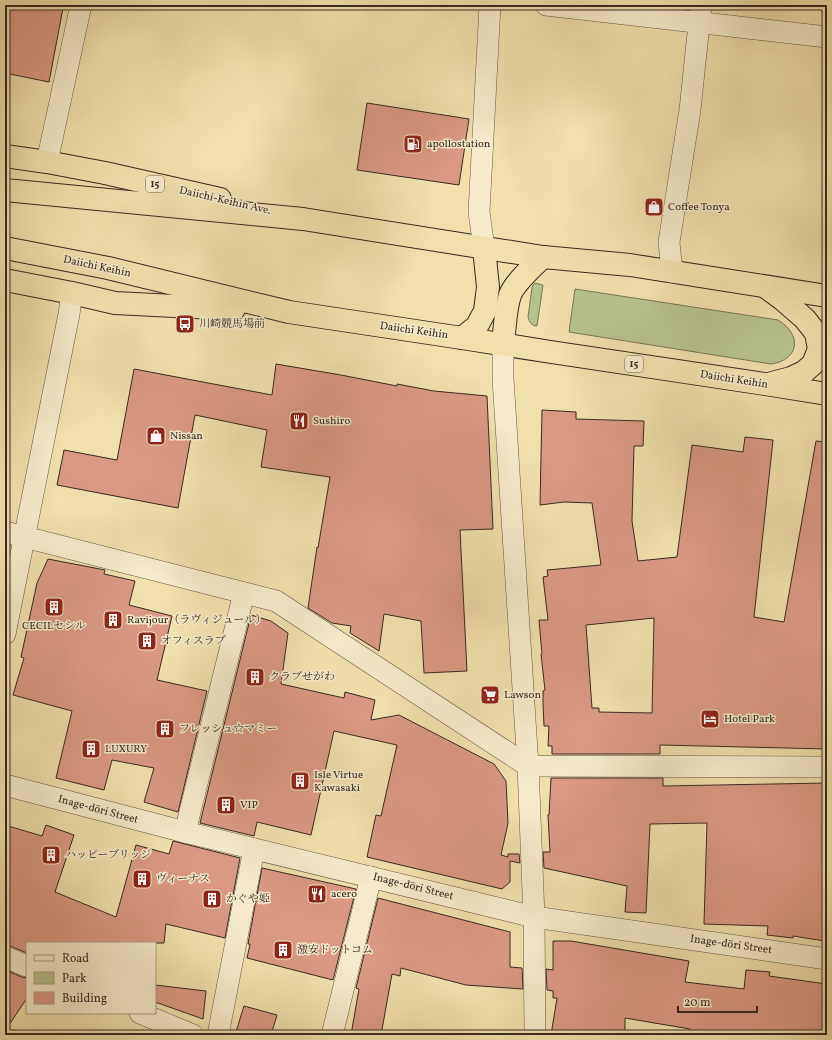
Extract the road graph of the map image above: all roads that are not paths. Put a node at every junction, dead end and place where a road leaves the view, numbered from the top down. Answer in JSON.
{"nodes":[{"id":1,"x":81,"y":5,"type":"edge"},
{"id":2,"x":490,"y":5,"type":"edge"},
{"id":3,"x":546,"y":5,"type":"edge"},
{"id":4,"x":700,"y":14,"type":"edge"},
{"id":5,"x":827,"y":37,"type":"edge"},
{"id":6,"x":5,"y":156,"type":"edge"},
{"id":7,"x":47,"y":162,"type":"junction"},
{"id":8,"x":5,"y":190,"type":"edge"},
{"id":9,"x":303,"y":219,"type":"junction"},
{"id":10,"x":5,"y":248,"type":"edge"},
{"id":11,"x":484,"y":248,"type":"junction"},
{"id":12,"x":543,"y":257,"type":"junction"},
{"id":13,"x":672,"y":272,"type":"junction"},
{"id":14,"x":5,"y":280,"type":"edge"},
{"id":15,"x":764,"y":286,"type":"junction"},
{"id":16,"x":72,"y":293,"type":"junction"},
{"id":17,"x":827,"y":296,"type":"edge"},
{"id":18,"x":290,"y":312,"type":"junction"},
{"id":19,"x":462,"y":338,"type":"junction"},
{"id":20,"x":503,"y":344,"type":"junction"},
{"id":21,"x":765,"y":384,"type":"junction"},
{"id":22,"x":827,"y":394,"type":"edge"},
{"id":23,"x":5,"y":532,"type":"edge"},
{"id":24,"x":25,"y":537,"type":"junction"},
{"id":25,"x":244,"y":593,"type":"junction"},
{"id":26,"x":5,"y":634,"type":"edge"},
{"id":27,"x":528,"y":766,"type":"junction"},
{"id":28,"x":827,"y":767,"type":"edge"},
{"id":29,"x":5,"y":785,"type":"edge"},
{"id":30,"x":185,"y":832,"type":"junction"},
{"id":31,"x":254,"y":849,"type":"junction"},
{"id":32,"x":370,"y":877,"type":"junction"},
{"id":33,"x":534,"y":917,"type":"junction"},
{"id":34,"x":5,"y":957,"type":"edge"},
{"id":35,"x":827,"y":959,"type":"edge"},
{"id":36,"x":26,"y":966,"type":"edge"},
{"id":37,"x":142,"y":1014,"type":"edge"},
{"id":38,"x":193,"y":1035,"type":"edge"},
{"id":39,"x":218,"y":1035,"type":"edge"},
{"id":40,"x":332,"y":1035,"type":"edge"},
{"id":41,"x":534,"y":1035,"type":"edge"}],
"edges":[{"from":1,"to":7,"type":"street"},
{"from":2,"to":11,"type":"street"},
{"from":3,"to":4,"type":"street"},
{"from":4,"to":5,"type":"street"},
{"from":4,"to":13,"type":"street"},
{"from":6,"to":7,"type":"highway","name":"Daiichi-Keihin Ave.","number":"15"},
{"from":7,"to":9,"type":"highway","name":"Daiichi-Keihin Ave.","number":"15"},
{"from":8,"to":9,"type":"highway","number":"15"},
{"from":9,"to":11,"type":"highway","number":"15"},
{"from":10,"to":18,"type":"highway","name":"Daiichi Keihin","number":"15"},
{"from":11,"to":12,"type":"highway","number":"15"},
{"from":11,"to":19,"type":"highway"},
{"from":12,"to":13,"type":"highway","number":"15"},
{"from":12,"to":20,"type":"highway"},
{"from":13,"to":15,"type":"highway","number":"15"},
{"from":14,"to":16,"type":"highway"},
{"from":15,"to":17,"type":"highway","number":"15"},
{"from":15,"to":21,"type":"highway"},
{"from":16,"to":18,"type":"highway"},
{"from":16,"to":24,"type":"street"},
{"from":18,"to":19,"type":"highway","name":"Daiichi Keihin","number":"15"},
{"from":19,"to":20,"type":"highway","name":"Daiichi Keihin","number":"15"},
{"from":20,"to":21,"type":"highway","name":"Daiichi Keihin","number":"15"},
{"from":20,"to":27,"type":"street"},
{"from":21,"to":22,"type":"highway","name":"Daiichi Keihin","number":"15"},
{"from":23,"to":24,"type":"street"},
{"from":24,"to":25,"type":"street"},
{"from":24,"to":26,"type":"street"},
{"from":25,"to":27,"type":"street"},
{"from":25,"to":30,"type":"street"},
{"from":27,"to":28,"type":"street"},
{"from":27,"to":33,"type":"street"},
{"from":29,"to":30,"type":"street","name":"Inage-dōri Street"},
{"from":30,"to":31,"type":"street","name":"Inage-dōri Street"},
{"from":31,"to":32,"type":"street","name":"Inage-dōri Street"},
{"from":31,"to":39,"type":"street"},
{"from":32,"to":33,"type":"street","name":"Inage-dōri Street"},
{"from":32,"to":40,"type":"street"},
{"from":33,"to":35,"type":"street","name":"Inage-dōri Street"},
{"from":33,"to":41,"type":"street"},
{"from":34,"to":36,"type":"street"},
{"from":37,"to":38,"type":"street"}]}
